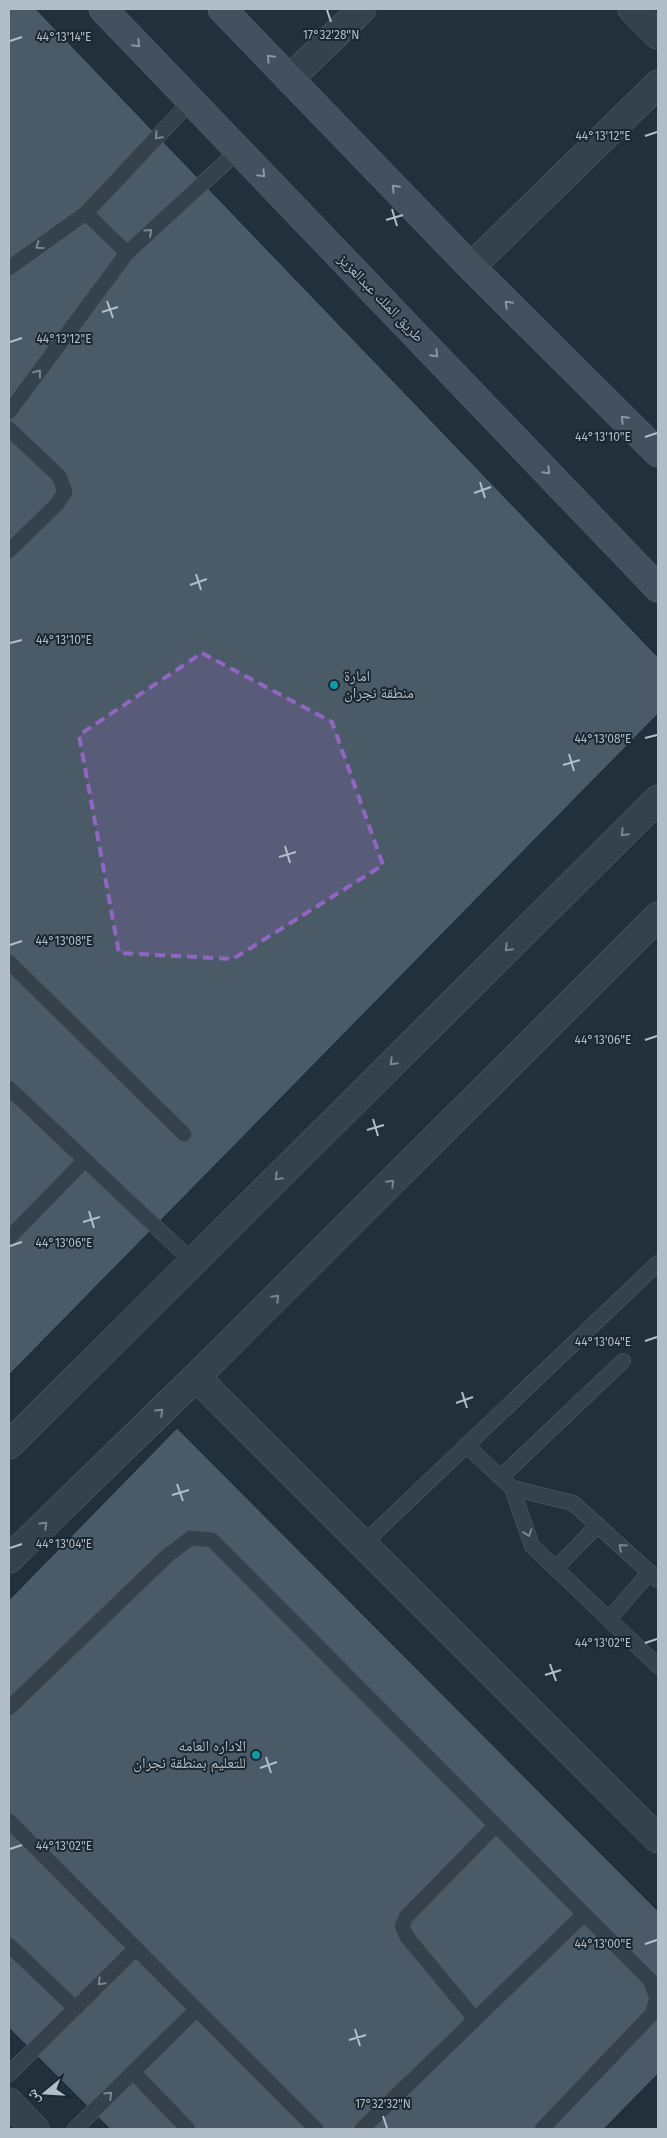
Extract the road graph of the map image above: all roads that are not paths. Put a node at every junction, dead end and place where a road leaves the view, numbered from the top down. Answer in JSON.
{"nodes":[{"id":1,"x":103,"y":9,"type":"edge"},
{"id":2,"x":222,"y":9,"type":"edge"},
{"id":3,"x":362,"y":9,"type":"edge"},
{"id":4,"x":632,"y":9,"type":"edge"},
{"id":5,"x":658,"y":35,"type":"edge"},
{"id":6,"x":289,"y":79,"type":"junction"},
{"id":7,"x":658,"y":84,"type":"edge"},
{"id":8,"x":191,"y":101,"type":"junction"},
{"id":9,"x":239,"y":150,"type":"junction"},
{"id":10,"x":86,"y":213,"type":"junction"},
{"id":11,"x":127,"y":252,"type":"junction"},
{"id":12,"x":471,"y":267,"type":"junction"},
{"id":13,"x":9,"y":268,"type":"edge"},
{"id":14,"x":9,"y":412,"type":"edge"},
{"id":15,"x":9,"y":429,"type":"edge"},
{"id":16,"x":658,"y":453,"type":"edge"},
{"id":17,"x":9,"y":551,"type":"edge"},
{"id":18,"x":658,"y":588,"type":"edge"},
{"id":19,"x":658,"y":799,"type":"edge"},
{"id":20,"x":658,"y":916,"type":"edge"},
{"id":21,"x":12,"y":971,"type":"edge"},
{"id":22,"x":9,"y":1088,"type":"edge"},
{"id":23,"x":184,"y":1134,"type":"dead end"},
{"id":24,"x":85,"y":1160,"type":"junction"},
{"id":25,"x":9,"y":1238,"type":"edge"},
{"id":26,"x":192,"y":1262,"type":"junction"},
{"id":27,"x":658,"y":1263,"type":"edge"},
{"id":28,"x":623,"y":1361,"type":"dead end"},
{"id":29,"x":196,"y":1377,"type":"junction"},
{"id":30,"x":9,"y":1445,"type":"edge"},
{"id":31,"x":466,"y":1445,"type":"junction"},
{"id":32,"x":500,"y":1477,"type":"junction"},
{"id":33,"x":512,"y":1488,"type":"junction"},
{"id":34,"x":598,"y":1525,"type":"junction"},
{"id":35,"x":363,"y":1544,"type":"junction"},
{"id":36,"x":9,"y":1559,"type":"edge"},
{"id":37,"x":556,"y":1568,"type":"junction"},
{"id":38,"x":654,"y":1576,"type":"edge"},
{"id":39,"x":609,"y":1619,"type":"junction"},
{"id":40,"x":658,"y":1666,"type":"edge"},
{"id":41,"x":9,"y":1708,"type":"edge"},
{"id":42,"x":9,"y":1821,"type":"edge"},
{"id":43,"x":496,"y":1825,"type":"junction"},
{"id":44,"x":658,"y":1839,"type":"edge"},
{"id":45,"x":584,"y":1914,"type":"junction"},
{"id":46,"x":9,"y":1944,"type":"edge"},
{"id":47,"x":136,"y":1948,"type":"junction"},
{"id":48,"x":75,"y":2008,"type":"junction"},
{"id":49,"x":196,"y":2010,"type":"junction"},
{"id":50,"x":475,"y":2019,"type":"junction"},
{"id":51,"x":133,"y":2072,"type":"junction"},
{"id":52,"x":9,"y":2074,"type":"edge"},
{"id":53,"x":9,"y":2102,"type":"edge"},
{"id":54,"x":35,"y":2129,"type":"edge"},
{"id":55,"x":75,"y":2129,"type":"edge"},
{"id":56,"x":188,"y":2129,"type":"edge"},
{"id":57,"x":316,"y":2129,"type":"edge"},
{"id":58,"x":362,"y":2129,"type":"edge"},
{"id":59,"x":542,"y":2129,"type":"edge"}],
"edges":[{"from":1,"to":8,"type":"main road","name":"طريق الملك عبدالعزيز","one_way":true},
{"from":6,"to":2,"type":"main road","one_way":true},
{"from":3,"to":6,"type":"street"},
{"from":4,"to":5,"type":"street"},
{"from":12,"to":6,"type":"main road","one_way":true},
{"from":7,"to":12,"type":"street"},
{"from":8,"to":9,"type":"main road","name":"طريق الملك عبدالعزيز"},
{"from":8,"to":10,"type":"lane","one_way":true},
{"from":11,"to":9,"type":"lane","one_way":true},
{"from":9,"to":18,"type":"main road","name":"طريق الملك عبدالعزيز","one_way":true},
{"from":10,"to":11,"type":"lane"},
{"from":10,"to":13,"type":"lane","one_way":true},
{"from":14,"to":11,"type":"lane","one_way":true},
{"from":16,"to":12,"type":"main road","one_way":true},
{"from":15,"to":17,"type":"lane"},
{"from":19,"to":26,"type":"street","one_way":true},
{"from":29,"to":20,"type":"street","one_way":true},
{"from":21,"to":23,"type":"lane"},
{"from":22,"to":24,"type":"lane"},
{"from":24,"to":25,"type":"lane"},
{"from":24,"to":26,"type":"lane"},
{"from":26,"to":30,"type":"street"},
{"from":27,"to":31,"type":"lane"},
{"from":28,"to":32,"type":"lane"},
{"from":29,"to":35,"type":"street"},
{"from":36,"to":29,"type":"street","one_way":true},
{"from":31,"to":32,"type":"lane"},
{"from":31,"to":35,"type":"lane"},
{"from":32,"to":33,"type":"lane"},
{"from":33,"to":34,"type":"lane"},
{"from":33,"to":37,"type":"lane","one_way":true},
{"from":34,"to":37,"type":"lane"},
{"from":38,"to":34,"type":"lane","one_way":true},
{"from":35,"to":44,"type":"street"},
{"from":37,"to":39,"type":"lane"},
{"from":38,"to":39,"type":"lane"},
{"from":39,"to":40,"type":"lane"},
{"from":41,"to":43,"type":"lane"},
{"from":42,"to":47,"type":"lane"},
{"from":43,"to":45,"type":"lane"},
{"from":43,"to":50,"type":"lane"},
{"from":45,"to":50,"type":"lane"},
{"from":45,"to":59,"type":"lane"},
{"from":46,"to":48,"type":"lane"},
{"from":47,"to":48,"type":"lane","one_way":true},
{"from":47,"to":49,"type":"lane"},
{"from":48,"to":52,"type":"lane"},
{"from":49,"to":51,"type":"lane"},
{"from":49,"to":57,"type":"lane"},
{"from":50,"to":58,"type":"lane"},
{"from":55,"to":51,"type":"lane","one_way":true},
{"from":51,"to":56,"type":"lane"},
{"from":53,"to":54,"type":"street"}]}
